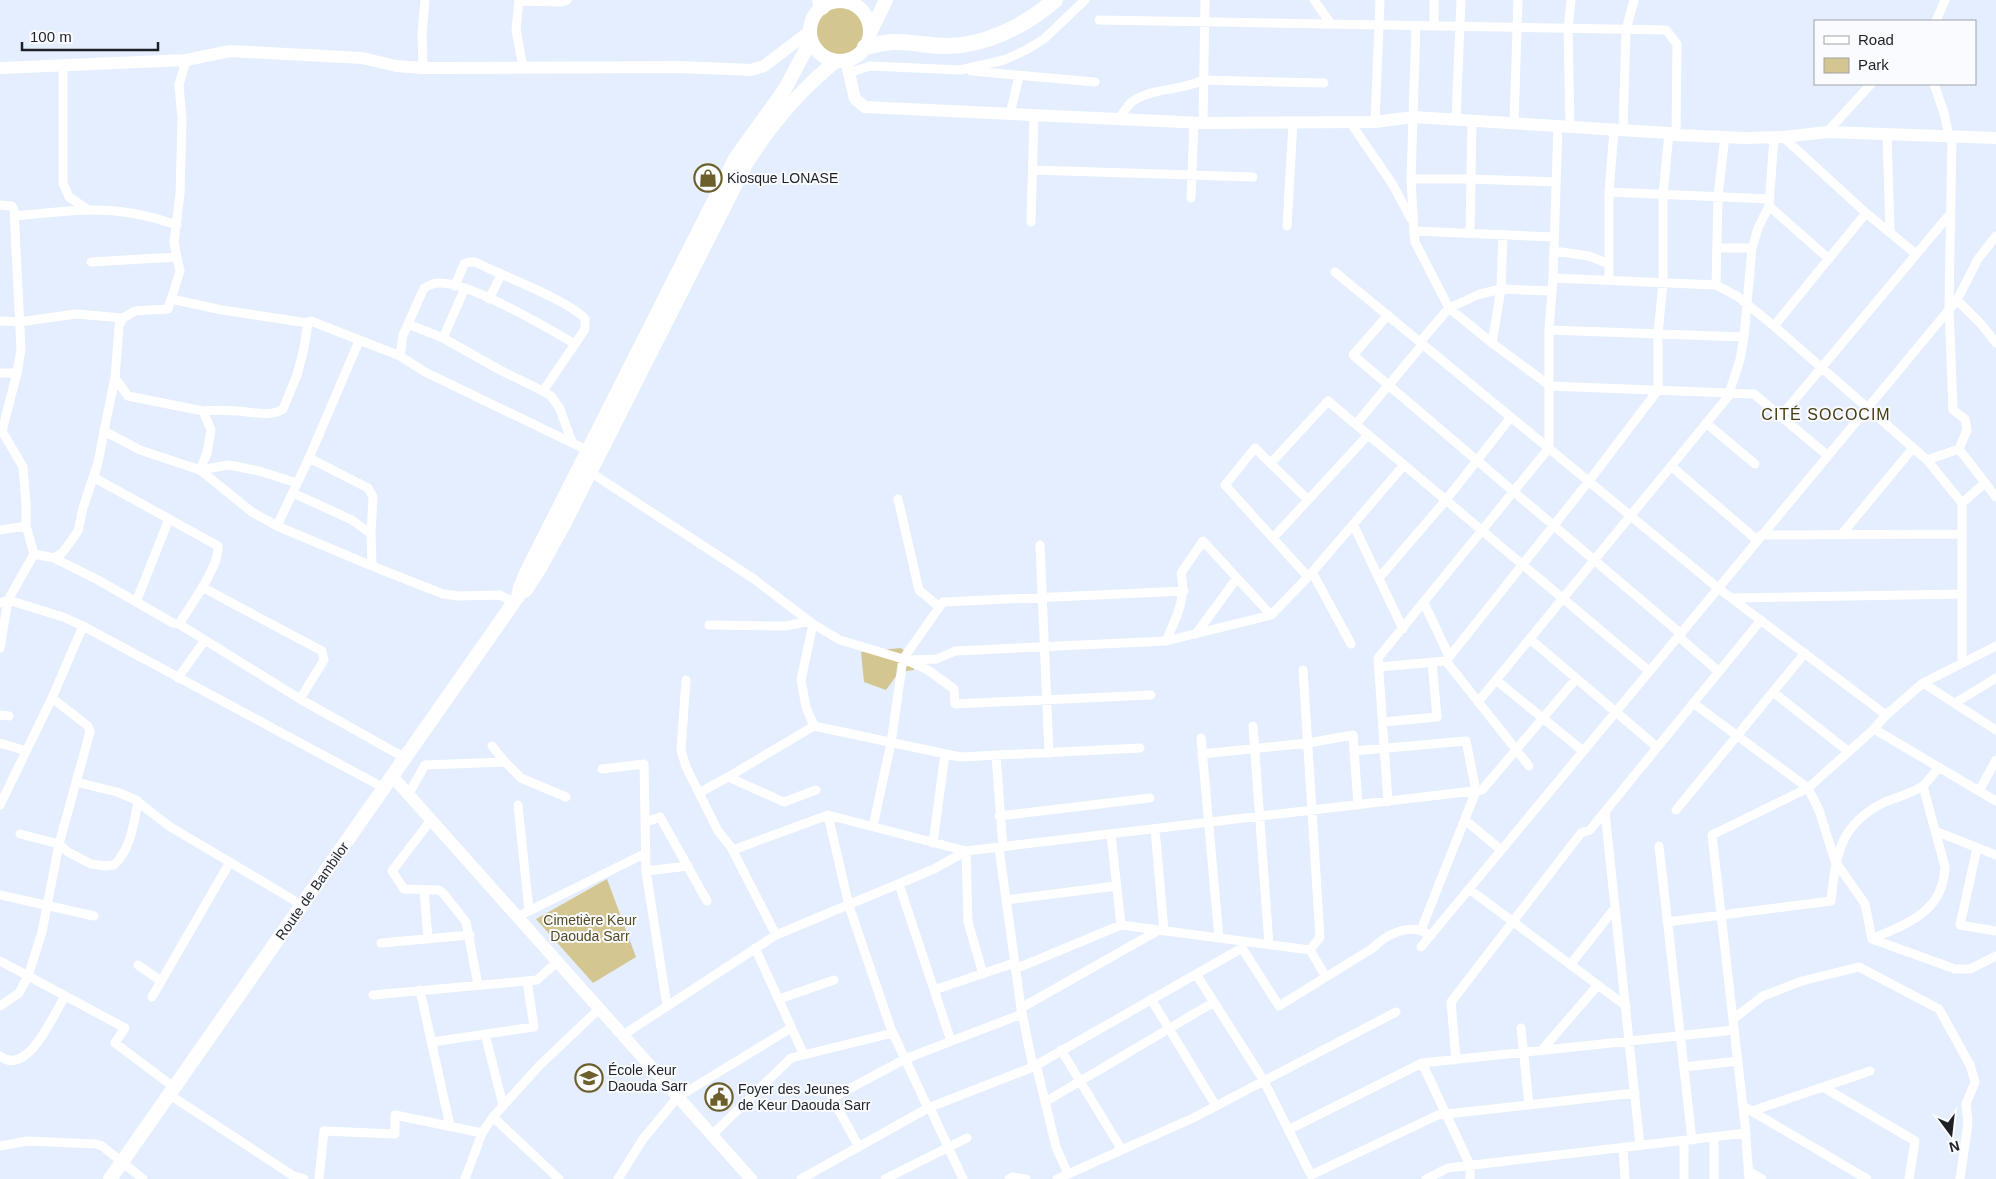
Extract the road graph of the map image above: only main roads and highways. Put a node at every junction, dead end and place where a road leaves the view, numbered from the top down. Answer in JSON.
{"nodes":[{"id":1,"x":847,"y":0,"type":"edge"},
{"id":2,"x":886,"y":0,"type":"edge"},
{"id":3,"x":1054,"y":0,"type":"edge"},
{"id":4,"x":821,"y":3,"type":"edge"},
{"id":5,"x":810,"y":36,"type":"junction"},
{"id":6,"x":867,"y":41,"type":"junction"},
{"id":7,"x":843,"y":64,"type":"junction"},
{"id":8,"x":516,"y":600,"type":"junction"},
{"id":9,"x":110,"y":1179,"type":"edge"}],
"edges":[{"from":1,"to":4,"type":"main road"},
{"from":1,"to":6,"type":"main road"},
{"from":2,"to":6,"type":"main road"},
{"from":3,"to":6,"type":"highway"},
{"from":4,"to":5,"type":"main road"},
{"from":5,"to":7,"type":"main road"},
{"from":5,"to":8,"type":"main road"},
{"from":6,"to":7,"type":"main road"},
{"from":7,"to":8,"type":"main road"},
{"from":8,"to":9,"type":"main road","name":"Route de Bambilor"}]}
